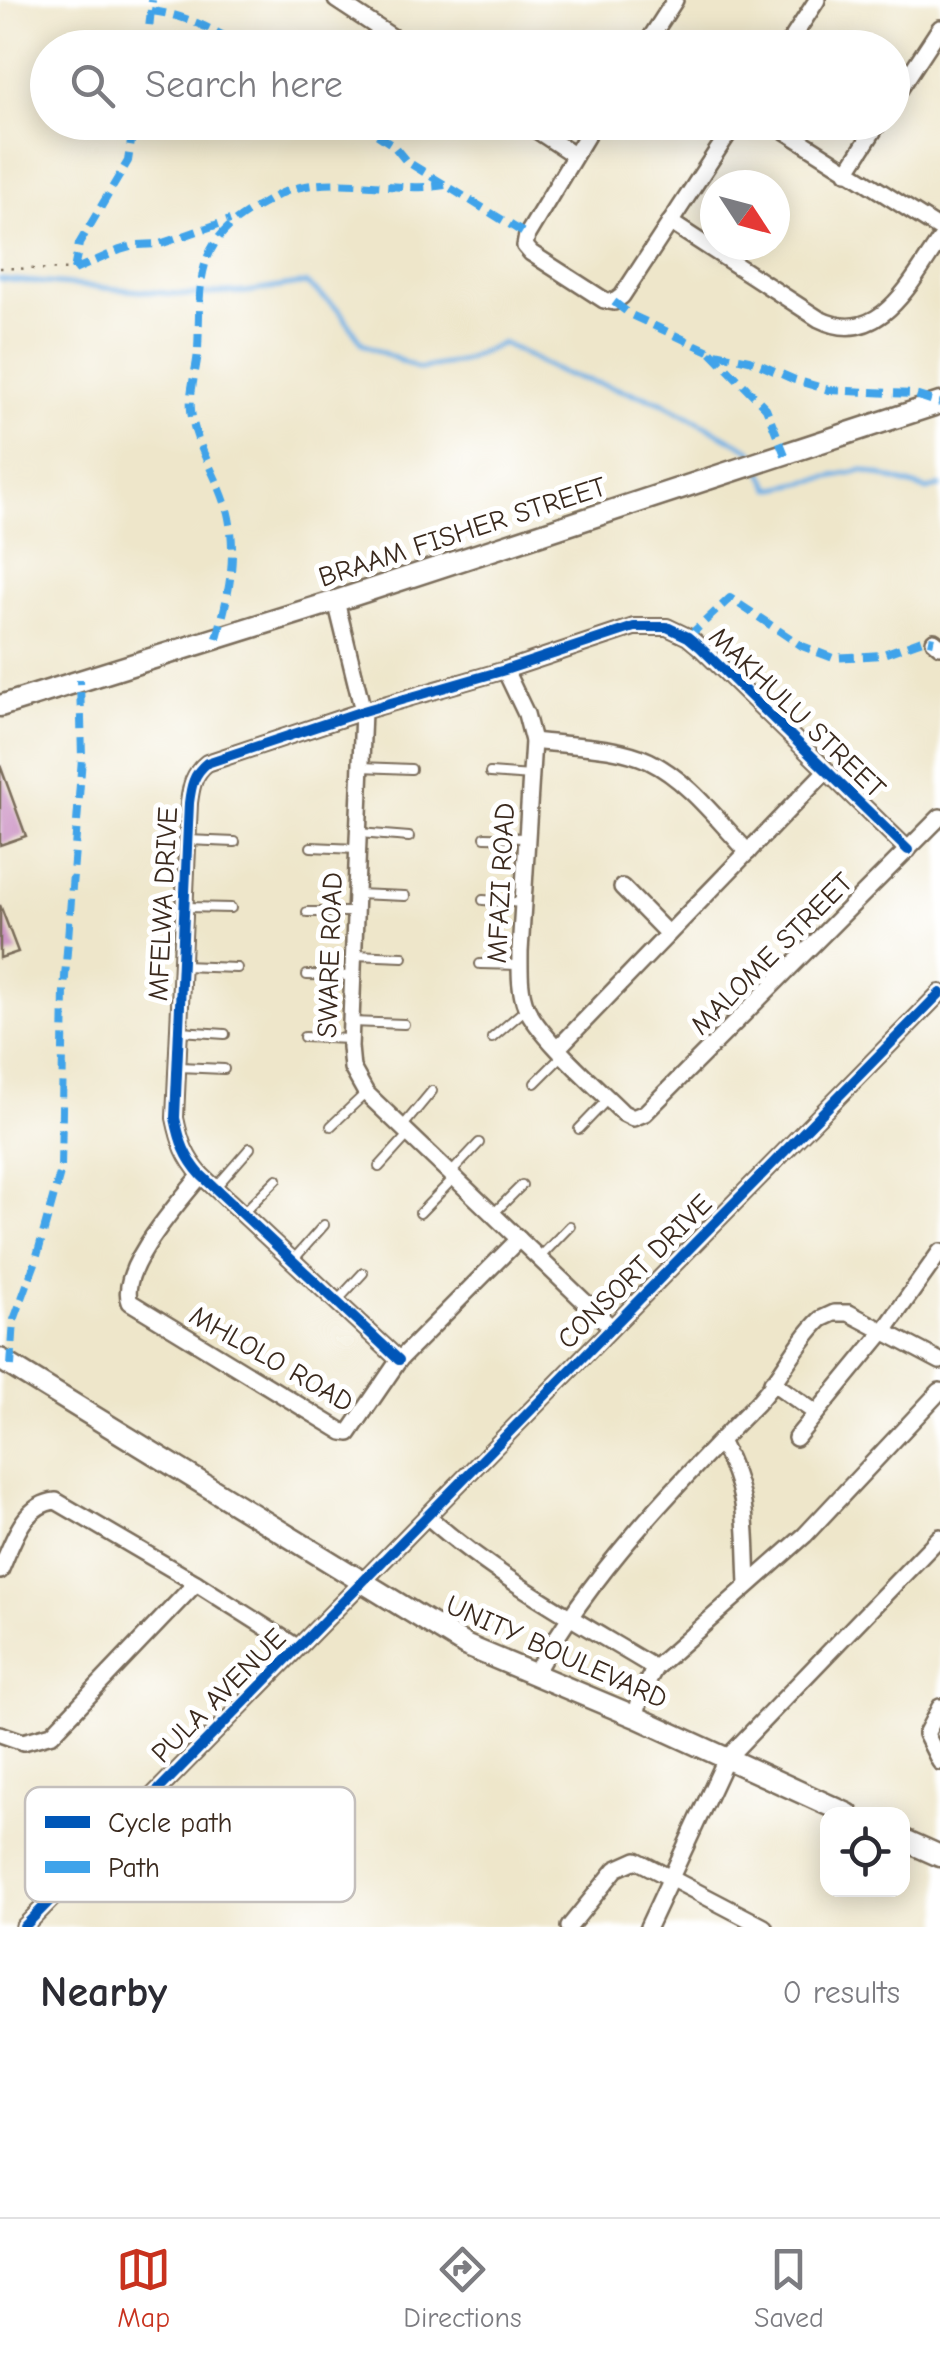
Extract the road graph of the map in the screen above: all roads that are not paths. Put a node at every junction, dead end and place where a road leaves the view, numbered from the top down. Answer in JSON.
{"nodes":[{"id":1,"x":336,"y":0,"type":"edge"},
{"id":2,"x":674,"y":0,"type":"edge"},
{"id":3,"x":817,"y":0,"type":"edge"},
{"id":4,"x":940,"y":28,"type":"edge"},
{"id":5,"x":382,"y":30,"type":"edge"},
{"id":6,"x":655,"y":30,"type":"edge"},
{"id":7,"x":798,"y":30,"type":"edge"},
{"id":8,"x":910,"y":74,"type":"edge"},
{"id":9,"x":551,"y":140,"type":"edge"},
{"id":10,"x":584,"y":140,"type":"edge"},
{"id":11,"x":724,"y":140,"type":"edge"},
{"id":12,"x":798,"y":140,"type":"edge"},
{"id":13,"x":867,"y":140,"type":"edge"},
{"id":14,"x":574,"y":155,"type":"junction"},
{"id":15,"x":847,"y":172,"type":"junction"},
{"id":16,"x":670,"y":222,"type":"junction"},
{"id":17,"x":940,"y":229,"type":"edge"},
{"id":18,"x":940,"y":240,"type":"edge"},
{"id":19,"x":940,"y":404,"type":"edge"},
{"id":20,"x":336,"y":601,"type":"junction"},
{"id":21,"x":646,"y":626,"type":"joint"},
{"id":22,"x":506,"y":670,"type":"junction"},
{"id":23,"x":0,"y":706,"type":"edge"},
{"id":24,"x":363,"y":711,"type":"junction"},
{"id":25,"x":533,"y":741,"type":"junction"},
{"id":26,"x":361,"y":767,"type":"junction"},
{"id":27,"x":411,"y":769,"type":"dead end"},
{"id":28,"x":826,"y":772,"type":"junction"},
{"id":29,"x":490,"y":773,"type":"dead end"},
{"id":30,"x":531,"y":776,"type":"junction"},
{"id":31,"x":940,"y":817,"type":"edge"},
{"id":32,"x":485,"y":837,"type":"dead end"},
{"id":33,"x":410,"y":838,"type":"dead end"},
{"id":34,"x":528,"y":838,"type":"junction"},
{"id":35,"x":187,"y":840,"type":"junction"},
{"id":36,"x":358,"y":841,"type":"junction"},
{"id":37,"x":235,"y":842,"type":"dead end"},
{"id":38,"x":311,"y":847,"type":"dead end"},
{"id":39,"x":908,"y":850,"type":"junction"},
{"id":40,"x":748,"y":852,"type":"junction"},
{"id":41,"x":622,"y":888,"type":"dead end"},
{"id":42,"x":356,"y":894,"type":"junction"},
{"id":43,"x":405,"y":896,"type":"dead end"},
{"id":44,"x":483,"y":900,"type":"dead end"},
{"id":45,"x":524,"y":904,"type":"junction"},
{"id":46,"x":184,"y":907,"type":"junction"},
{"id":47,"x":231,"y":908,"type":"dead end"},
{"id":48,"x":307,"y":912,"type":"dead end"},
{"id":49,"x":355,"y":912,"type":"junction"},
{"id":50,"x":668,"y":934,"type":"junction"},
{"id":51,"x":354,"y":955,"type":"junction"},
{"id":52,"x":403,"y":957,"type":"dead end"},
{"id":53,"x":480,"y":964,"type":"dead end"},
{"id":54,"x":520,"y":965,"type":"junction"},
{"id":55,"x":182,"y":966,"type":"junction"},
{"id":56,"x":237,"y":968,"type":"dead end"},
{"id":57,"x":308,"y":975,"type":"dead end"},
{"id":58,"x":353,"y":976,"type":"junction"},
{"id":59,"x":940,"y":993,"type":"edge"},
{"id":60,"x":527,"y":1008,"type":"junction"},
{"id":61,"x":351,"y":1022,"type":"junction"},
{"id":62,"x":404,"y":1024,"type":"dead end"},
{"id":63,"x":179,"y":1031,"type":"junction"},
{"id":64,"x":225,"y":1034,"type":"dead end"},
{"id":65,"x":304,"y":1037,"type":"dead end"},
{"id":66,"x":492,"y":1038,"type":"dead end"},
{"id":67,"x":350,"y":1040,"type":"junction"},
{"id":68,"x":562,"y":1050,"type":"junction"},
{"id":69,"x":178,"y":1067,"type":"junction"},
{"id":70,"x":224,"y":1069,"type":"dead end"},
{"id":71,"x":535,"y":1083,"type":"dead end"},
{"id":72,"x":432,"y":1091,"type":"dead end"},
{"id":73,"x":366,"y":1093,"type":"junction"},
{"id":74,"x":609,"y":1098,"type":"junction"},
{"id":75,"x":331,"y":1126,"type":"dead end"},
{"id":76,"x":579,"y":1129,"type":"dead end"},
{"id":77,"x":404,"y":1132,"type":"junction"},
{"id":78,"x":479,"y":1144,"type":"dead end"},
{"id":79,"x":250,"y":1148,"type":"dead end"},
{"id":80,"x":379,"y":1167,"type":"dead end"},
{"id":81,"x":201,"y":1175,"type":"junction"},
{"id":82,"x":452,"y":1176,"type":"junction"},
{"id":83,"x":277,"y":1179,"type":"dead end"},
{"id":84,"x":522,"y":1185,"type":"dead end"},
{"id":85,"x":215,"y":1188,"type":"junction"},
{"id":86,"x":244,"y":1213,"type":"junction"},
{"id":87,"x":420,"y":1214,"type":"dead end"},
{"id":88,"x":493,"y":1214,"type":"junction"},
{"id":89,"x":324,"y":1225,"type":"dead end"},
{"id":90,"x":570,"y":1226,"type":"dead end"},
{"id":91,"x":519,"y":1238,"type":"junction"},
{"id":92,"x":940,"y":1252,"type":"edge"},
{"id":93,"x":539,"y":1258,"type":"junction"},
{"id":94,"x":292,"y":1260,"type":"junction"},
{"id":95,"x":363,"y":1273,"type":"dead end"},
{"id":96,"x":336,"y":1301,"type":"junction"},
{"id":97,"x":610,"y":1326,"type":"junction"},
{"id":98,"x":884,"y":1331,"type":"junction"},
{"id":99,"x":0,"y":1359,"type":"edge"},
{"id":100,"x":400,"y":1360,"type":"junction"},
{"id":101,"x":940,"y":1361,"type":"edge"},
{"id":102,"x":772,"y":1382,"type":"junction"},
{"id":103,"x":940,"y":1391,"type":"edge"},
{"id":104,"x":816,"y":1413,"type":"junction"},
{"id":105,"x":796,"y":1438,"type":"dead end"},
{"id":106,"x":721,"y":1443,"type":"junction"},
{"id":107,"x":428,"y":1517,"type":"junction"},
{"id":108,"x":940,"y":1537,"type":"edge"},
{"id":109,"x":0,"y":1572,"type":"edge"},
{"id":110,"x":196,"y":1583,"type":"junction"},
{"id":111,"x":363,"y":1583,"type":"junction"},
{"id":112,"x":748,"y":1584,"type":"junction"},
{"id":113,"x":570,"y":1617,"type":"junction"},
{"id":114,"x":297,"y":1647,"type":"junction"},
{"id":115,"x":655,"y":1668,"type":"junction"},
{"id":116,"x":534,"y":1674,"type":"junction"},
{"id":117,"x":940,"y":1706,"type":"edge"},
{"id":118,"x":636,"y":1718,"type":"junction"},
{"id":119,"x":0,"y":1734,"type":"edge"},
{"id":120,"x":726,"y":1759,"type":"junction"},
{"id":121,"x":940,"y":1762,"type":"edge"},
{"id":122,"x":160,"y":1787,"type":"edge"},
{"id":123,"x":832,"y":1807,"type":"edge"},
{"id":124,"x":910,"y":1843,"type":"edge"},
{"id":125,"x":940,"y":1856,"type":"edge"},
{"id":126,"x":670,"y":1877,"type":"junction"},
{"id":127,"x":48,"y":1902,"type":"edge"},
{"id":128,"x":24,"y":1927,"type":"edge"},
{"id":129,"x":569,"y":1927,"type":"edge"},
{"id":130,"x":648,"y":1927,"type":"edge"},
{"id":131,"x":764,"y":1927,"type":"edge"}],
"edges":[{"from":1,"to":5,"type":"street"},
{"from":2,"to":6,"type":"street"},
{"from":3,"to":7,"type":"street"},
{"from":4,"to":8,"type":"street"},
{"from":9,"to":14,"type":"street"},
{"from":10,"to":14,"type":"street"},
{"from":11,"to":16,"type":"street"},
{"from":12,"to":15,"type":"street"},
{"from":13,"to":15,"type":"street"},
{"from":14,"to":16,"type":"street"},
{"from":15,"to":17,"type":"street"},
{"from":16,"to":18,"type":"street"},
{"from":19,"to":20,"type":"street","name":"BRAAM FISHER STREET"},
{"from":20,"to":23,"type":"street","name":"BRAAM FISHER STREET"},
{"from":20,"to":24,"type":"street","name":"SWARE ROAD"},
{"from":21,"to":22,"type":"street","name":"MFELWA DRIVE"},
{"from":21,"to":28,"type":"street","name":"MAKHULU STREET"},
{"from":22,"to":24,"type":"street","name":"MFELWA DRIVE"},
{"from":22,"to":25,"type":"street","name":"MFAZI ROAD"},
{"from":24,"to":26,"type":"street","name":"SWARE ROAD"},
{"from":24,"to":35,"type":"street","name":"MFELWA DRIVE"},
{"from":25,"to":30,"type":"street","name":"MFAZI ROAD"},
{"from":25,"to":40,"type":"street"},
{"from":26,"to":27,"type":"lane"},
{"from":26,"to":36,"type":"street","name":"SWARE ROAD"},
{"from":28,"to":39,"type":"street","name":"MAKHULU STREET"},
{"from":28,"to":40,"type":"street"},
{"from":29,"to":30,"type":"lane"},
{"from":30,"to":34,"type":"street","name":"MFAZI ROAD"},
{"from":31,"to":39,"type":"street","name":"MALOME STREET"},
{"from":32,"to":34,"type":"lane"},
{"from":33,"to":36,"type":"lane"},
{"from":34,"to":45,"type":"street","name":"MFAZI ROAD"},
{"from":35,"to":37,"type":"lane"},
{"from":35,"to":46,"type":"street","name":"MFELWA DRIVE"},
{"from":36,"to":38,"type":"lane"},
{"from":36,"to":42,"type":"street","name":"SWARE ROAD"},
{"from":39,"to":74,"type":"street","name":"MALOME STREET"},
{"from":40,"to":50,"type":"street"},
{"from":41,"to":50,"type":"street"},
{"from":42,"to":43,"type":"lane"},
{"from":42,"to":49,"type":"street","name":"SWARE ROAD"},
{"from":44,"to":45,"type":"lane"},
{"from":45,"to":54,"type":"street","name":"MFAZI ROAD"},
{"from":46,"to":47,"type":"lane"},
{"from":46,"to":55,"type":"street","name":"MFELWA DRIVE"},
{"from":48,"to":49,"type":"lane"},
{"from":49,"to":51,"type":"street","name":"SWARE ROAD"},
{"from":50,"to":68,"type":"street"},
{"from":51,"to":52,"type":"lane"},
{"from":51,"to":58,"type":"street","name":"SWARE ROAD"},
{"from":53,"to":54,"type":"lane"},
{"from":54,"to":60,"type":"street","name":"MFAZI ROAD"},
{"from":55,"to":56,"type":"lane"},
{"from":55,"to":63,"type":"street","name":"MFELWA DRIVE"},
{"from":57,"to":58,"type":"lane"},
{"from":58,"to":61,"type":"street","name":"SWARE ROAD"},
{"from":59,"to":97,"type":"street","name":"CONSORT DRIVE"},
{"from":60,"to":66,"type":"lane"},
{"from":60,"to":68,"type":"street"},
{"from":61,"to":62,"type":"lane"},
{"from":61,"to":67,"type":"street","name":"SWARE ROAD"},
{"from":63,"to":64,"type":"lane"},
{"from":63,"to":69,"type":"street","name":"MFELWA DRIVE"},
{"from":65,"to":67,"type":"lane"},
{"from":67,"to":73,"type":"street","name":"SWARE ROAD"},
{"from":68,"to":71,"type":"lane"},
{"from":68,"to":74,"type":"street"},
{"from":69,"to":70,"type":"lane"},
{"from":69,"to":81,"type":"street","name":"MFELWA DRIVE"},
{"from":72,"to":77,"type":"lane"},
{"from":73,"to":75,"type":"lane"},
{"from":73,"to":77,"type":"street","name":"SWARE ROAD"},
{"from":74,"to":76,"type":"lane"},
{"from":77,"to":80,"type":"lane"},
{"from":77,"to":82,"type":"street","name":"SWARE ROAD"},
{"from":78,"to":82,"type":"lane"},
{"from":79,"to":85,"type":"lane"},
{"from":81,"to":85,"type":"street","name":"MFELWA DRIVE"},
{"from":81,"to":100,"type":"street","name":"MHLOLO ROAD"},
{"from":82,"to":87,"type":"lane"},
{"from":82,"to":88,"type":"street","name":"SWARE ROAD"},
{"from":83,"to":86,"type":"lane"},
{"from":84,"to":88,"type":"lane"},
{"from":85,"to":86,"type":"street","name":"MFELWA DRIVE"},
{"from":86,"to":94,"type":"street","name":"MFELWA DRIVE"},
{"from":88,"to":91,"type":"street","name":"SWARE ROAD"},
{"from":89,"to":94,"type":"lane"},
{"from":90,"to":93,"type":"lane"},
{"from":91,"to":93,"type":"street","name":"SWARE ROAD"},
{"from":91,"to":100,"type":"street","name":"MHLOLO ROAD"},
{"from":92,"to":98,"type":"street"},
{"from":93,"to":97,"type":"street","name":"SWARE ROAD"},
{"from":94,"to":96,"type":"street","name":"MFELWA DRIVE"},
{"from":95,"to":96,"type":"lane"},
{"from":96,"to":100,"type":"street","name":"MFELWA DRIVE"},
{"from":97,"to":107,"type":"street","name":"CONSORT DRIVE"},
{"from":98,"to":101,"type":"street"},
{"from":98,"to":102,"type":"street"},
{"from":98,"to":104,"type":"street"},
{"from":99,"to":111,"type":"street","name":"UNITY BOULEVARD"},
{"from":102,"to":104,"type":"street"},
{"from":102,"to":106,"type":"street"},
{"from":103,"to":112,"type":"street"},
{"from":104,"to":105,"type":"street"},
{"from":106,"to":112,"type":"street"},
{"from":106,"to":113,"type":"street"},
{"from":107,"to":111,"type":"street","name":"CONSORT DRIVE"},
{"from":107,"to":113,"type":"street"},
{"from":108,"to":120,"type":"street"},
{"from":109,"to":110,"type":"street"},
{"from":110,"to":114,"type":"street"},
{"from":110,"to":119,"type":"street"},
{"from":111,"to":114,"type":"street","name":"PULA AVENUE"},
{"from":111,"to":116,"type":"street","name":"UNITY BOULEVARD"},
{"from":112,"to":115,"type":"street"},
{"from":113,"to":115,"type":"street"},
{"from":113,"to":116,"type":"street"},
{"from":114,"to":122,"type":"street","name":"PULA AVENUE"},
{"from":115,"to":118,"type":"street"},
{"from":116,"to":118,"type":"street","name":"UNITY BOULEVARD"},
{"from":117,"to":121,"type":"street"},
{"from":118,"to":120,"type":"street","name":"UNITY BOULEVARD"},
{"from":120,"to":123,"type":"street","name":"UNITY BOULEVARD"},
{"from":120,"to":126,"type":"street"},
{"from":124,"to":125,"type":"street"},
{"from":126,"to":129,"type":"street"},
{"from":126,"to":130,"type":"street"},
{"from":126,"to":131,"type":"street"},
{"from":127,"to":128,"type":"street","name":"PULA AVENUE"}]}
